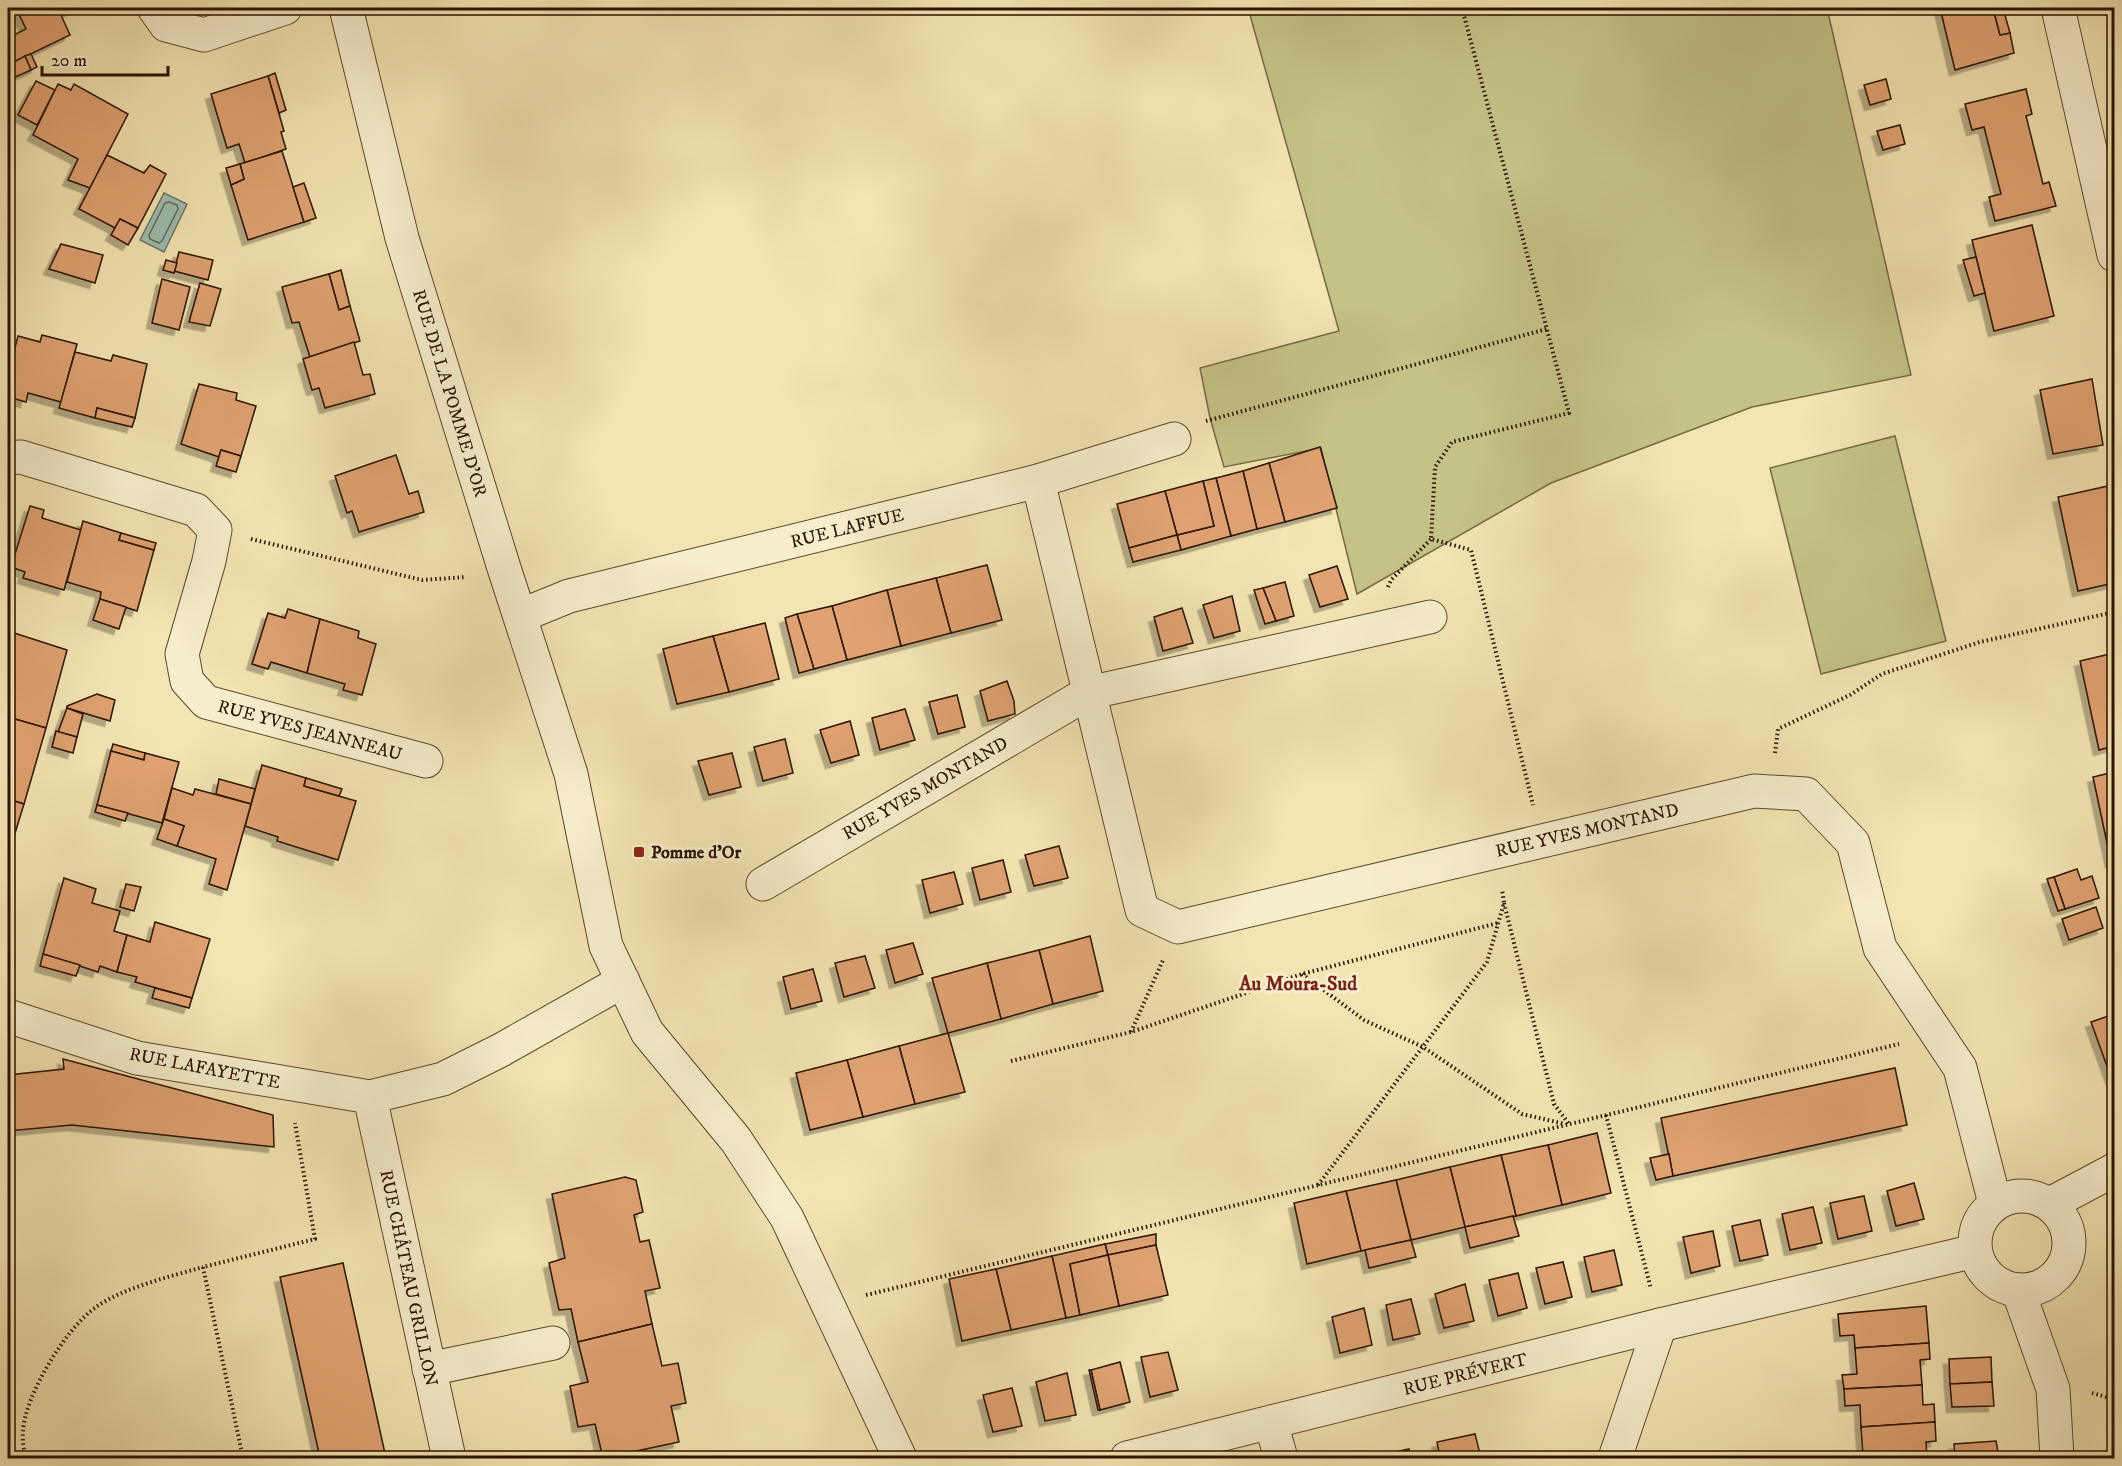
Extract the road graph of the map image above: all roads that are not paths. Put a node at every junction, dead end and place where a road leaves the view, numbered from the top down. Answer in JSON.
{"nodes":[{"id":1,"x":154,"y":8,"type":"edge"},
{"id":2,"x":285,"y":8,"type":"edge"},
{"id":3,"x":346,"y":8,"type":"edge"},
{"id":4,"x":2058,"y":8,"type":"edge"},
{"id":5,"x":2115,"y":255,"type":"edge"},
{"id":6,"x":1174,"y":439,"type":"road end"},
{"id":7,"x":8,"y":458,"type":"edge"},
{"id":8,"x":1038,"y":481,"type":"junction"},
{"id":9,"x":520,"y":616,"type":"junction"},
{"id":10,"x":1430,"y":617,"type":"dead end"},
{"id":11,"x":1088,"y":693,"type":"junction"},
{"id":12,"x":426,"y":761,"type":"dead end"},
{"id":13,"x":763,"y":884,"type":"dead end"},
{"id":14,"x":623,"y":981,"type":"junction"},
{"id":15,"x":8,"y":1016,"type":"edge"},
{"id":16,"x":370,"y":1097,"type":"junction"},
{"id":17,"x":2115,"y":1170,"type":"edge"},
{"id":18,"x":1995,"y":1203,"type":"junction"},
{"id":19,"x":2050,"y":1203,"type":"junction"},
{"id":20,"x":1975,"y":1251,"type":"junction"},
{"id":21,"x":2018,"y":1290,"type":"junction"},
{"id":22,"x":1660,"y":1325,"type":"junction"},
{"id":23,"x":553,"y":1343,"type":"dead end"},
{"id":24,"x":429,"y":1369,"type":"junction"},
{"id":25,"x":1270,"y":1423,"type":"junction"},
{"id":26,"x":448,"y":1458,"type":"edge"},
{"id":27,"x":900,"y":1458,"type":"edge"},
{"id":28,"x":1126,"y":1458,"type":"edge"},
{"id":29,"x":1281,"y":1458,"type":"edge"},
{"id":30,"x":1615,"y":1458,"type":"edge"},
{"id":31,"x":2057,"y":1458,"type":"edge"}],
"edges":[{"from":1,"to":2,"type":"street"},
{"from":3,"to":9,"type":"street","name":"RUE DE LA POMME D'OR"},
{"from":4,"to":5,"type":"street"},
{"from":6,"to":8,"type":"street","name":"RUE LAFFUE"},
{"from":7,"to":12,"type":"street","name":"RUE YVES JEANNEAU"},
{"from":8,"to":9,"type":"street","name":"RUE LAFFUE"},
{"from":8,"to":11,"type":"street"},
{"from":9,"to":14,"type":"street","name":"RUE DE LA POMME D'OR"},
{"from":10,"to":11,"type":"street","name":"RUE YVES MONTAND"},
{"from":11,"to":13,"type":"street","name":"RUE YVES MONTAND"},
{"from":11,"to":18,"type":"street","name":"RUE YVES MONTAND"},
{"from":14,"to":16,"type":"street"},
{"from":14,"to":27,"type":"street"},
{"from":15,"to":16,"type":"street","name":"RUE LAFAYETTE"},
{"from":16,"to":24,"type":"street","name":"RUE CHÂTEAU GRILLON"},
{"from":17,"to":19,"type":"street"},
{"from":18,"to":19,"type":"street"},
{"from":18,"to":20,"type":"street"},
{"from":19,"to":21,"type":"street"},
{"from":20,"to":21,"type":"street"},
{"from":20,"to":22,"type":"street","name":"RUE PRÉVERT"},
{"from":21,"to":31,"type":"street"},
{"from":22,"to":25,"type":"street","name":"RUE PRÉVERT"},
{"from":22,"to":30,"type":"street"},
{"from":23,"to":24,"type":"street"},
{"from":24,"to":26,"type":"street","name":"RUE CHÂTEAU GRILLON"},
{"from":25,"to":28,"type":"street","name":"RUE PRÉVERT"},
{"from":25,"to":29,"type":"street"}]}
